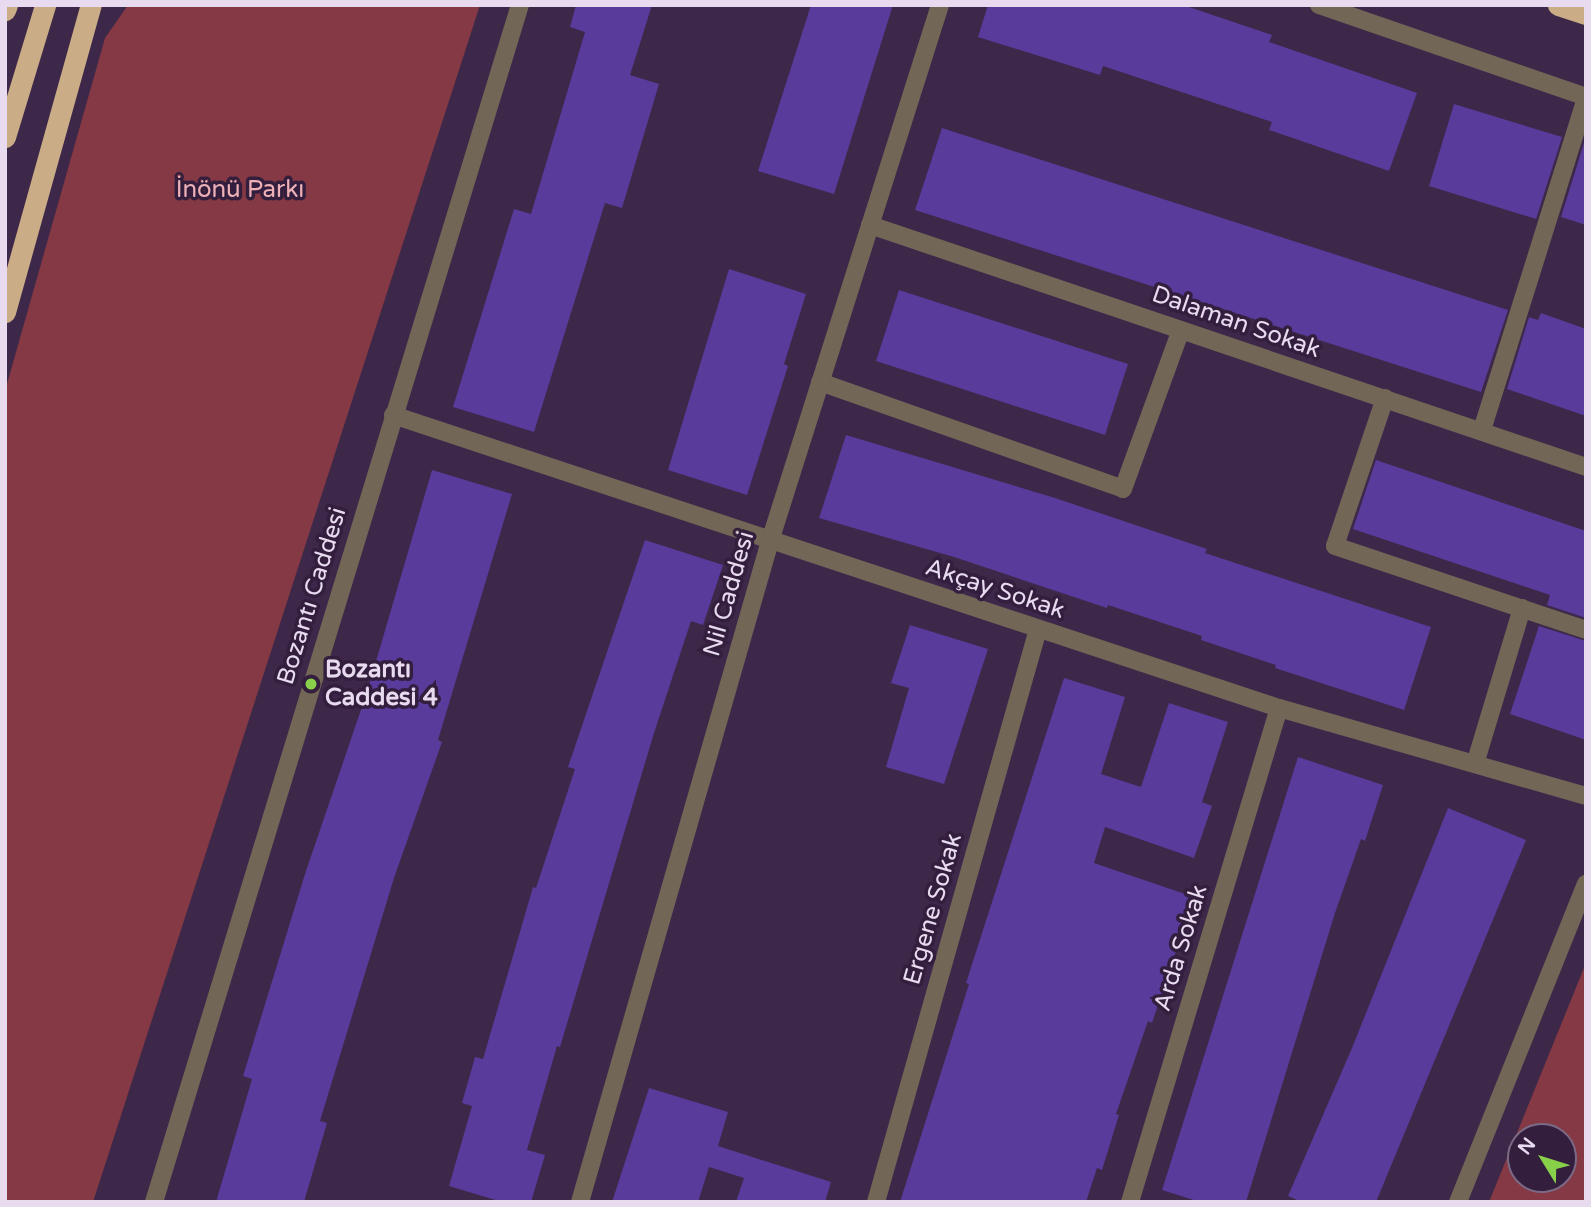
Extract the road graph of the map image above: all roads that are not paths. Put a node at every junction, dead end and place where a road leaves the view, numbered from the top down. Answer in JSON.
{"nodes":[{"id":1,"x":45,"y":5,"type":"edge"},
{"id":2,"x":91,"y":5,"type":"edge"},
{"id":3,"x":520,"y":5,"type":"edge"},
{"id":4,"x":940,"y":5,"type":"edge"},
{"id":5,"x":1319,"y":5,"type":"edge"},
{"id":6,"x":1558,"y":5,"type":"edge"},
{"id":7,"x":1586,"y":14,"type":"edge"},
{"id":8,"x":1586,"y":98,"type":"edge"},
{"id":9,"x":5,"y":137,"type":"edge"},
{"id":10,"x":870,"y":225,"type":"junction"},
{"id":11,"x":5,"y":312,"type":"edge"},
{"id":12,"x":1181,"y":330,"type":"junction"},
{"id":13,"x":820,"y":382,"type":"junction"},
{"id":14,"x":1385,"y":398,"type":"junction"},
{"id":15,"x":393,"y":415,"type":"junction"},
{"id":16,"x":1482,"y":430,"type":"junction"},
{"id":17,"x":1586,"y":467,"type":"edge"},
{"id":18,"x":770,"y":541,"type":"junction"},
{"id":19,"x":1522,"y":608,"type":"junction"},
{"id":20,"x":1038,"y":629,"type":"junction"},
{"id":21,"x":1586,"y":630,"type":"edge"},
{"id":22,"x":1279,"y":708,"type":"junction"},
{"id":23,"x":1475,"y":764,"type":"junction"},
{"id":24,"x":1586,"y":796,"type":"edge"},
{"id":25,"x":1586,"y":884,"type":"edge"},
{"id":26,"x":154,"y":1202,"type":"edge"},
{"id":27,"x":580,"y":1202,"type":"edge"},
{"id":28,"x":876,"y":1202,"type":"edge"},
{"id":29,"x":1130,"y":1202,"type":"edge"},
{"id":30,"x":1458,"y":1202,"type":"edge"}],
"edges":[{"from":1,"to":9,"type":"highway"},
{"from":2,"to":11,"type":"highway"},
{"from":3,"to":15,"type":"street","name":"Bozantı Caddesi"},
{"from":4,"to":10,"type":"street","name":"Nil Caddesi"},
{"from":5,"to":8,"type":"street"},
{"from":6,"to":7,"type":"highway"},
{"from":8,"to":16,"type":"street"},
{"from":10,"to":12,"type":"street","name":"Dalaman Sokak"},
{"from":10,"to":13,"type":"street","name":"Nil Caddesi"},
{"from":12,"to":13,"type":"street"},
{"from":12,"to":14,"type":"street","name":"Dalaman Sokak"},
{"from":13,"to":18,"type":"street","name":"Nil Caddesi"},
{"from":14,"to":16,"type":"street","name":"Dalaman Sokak"},
{"from":14,"to":19,"type":"street"},
{"from":15,"to":18,"type":"street","name":"Akçay Sokak"},
{"from":15,"to":26,"type":"street","name":"Bozantı Caddesi"},
{"from":16,"to":17,"type":"street","name":"Dalaman Sokak"},
{"from":18,"to":20,"type":"street","name":"Akçay Sokak"},
{"from":18,"to":27,"type":"street","name":"Nil Caddesi"},
{"from":19,"to":21,"type":"street"},
{"from":19,"to":23,"type":"street"},
{"from":20,"to":22,"type":"street","name":"Akçay Sokak"},
{"from":20,"to":28,"type":"street","name":"Ergene Sokak"},
{"from":22,"to":23,"type":"street","name":"Akçay Sokak"},
{"from":22,"to":29,"type":"street","name":"Arda Sokak"},
{"from":23,"to":24,"type":"street","name":"Akçay Sokak"},
{"from":25,"to":30,"type":"street"}]}
